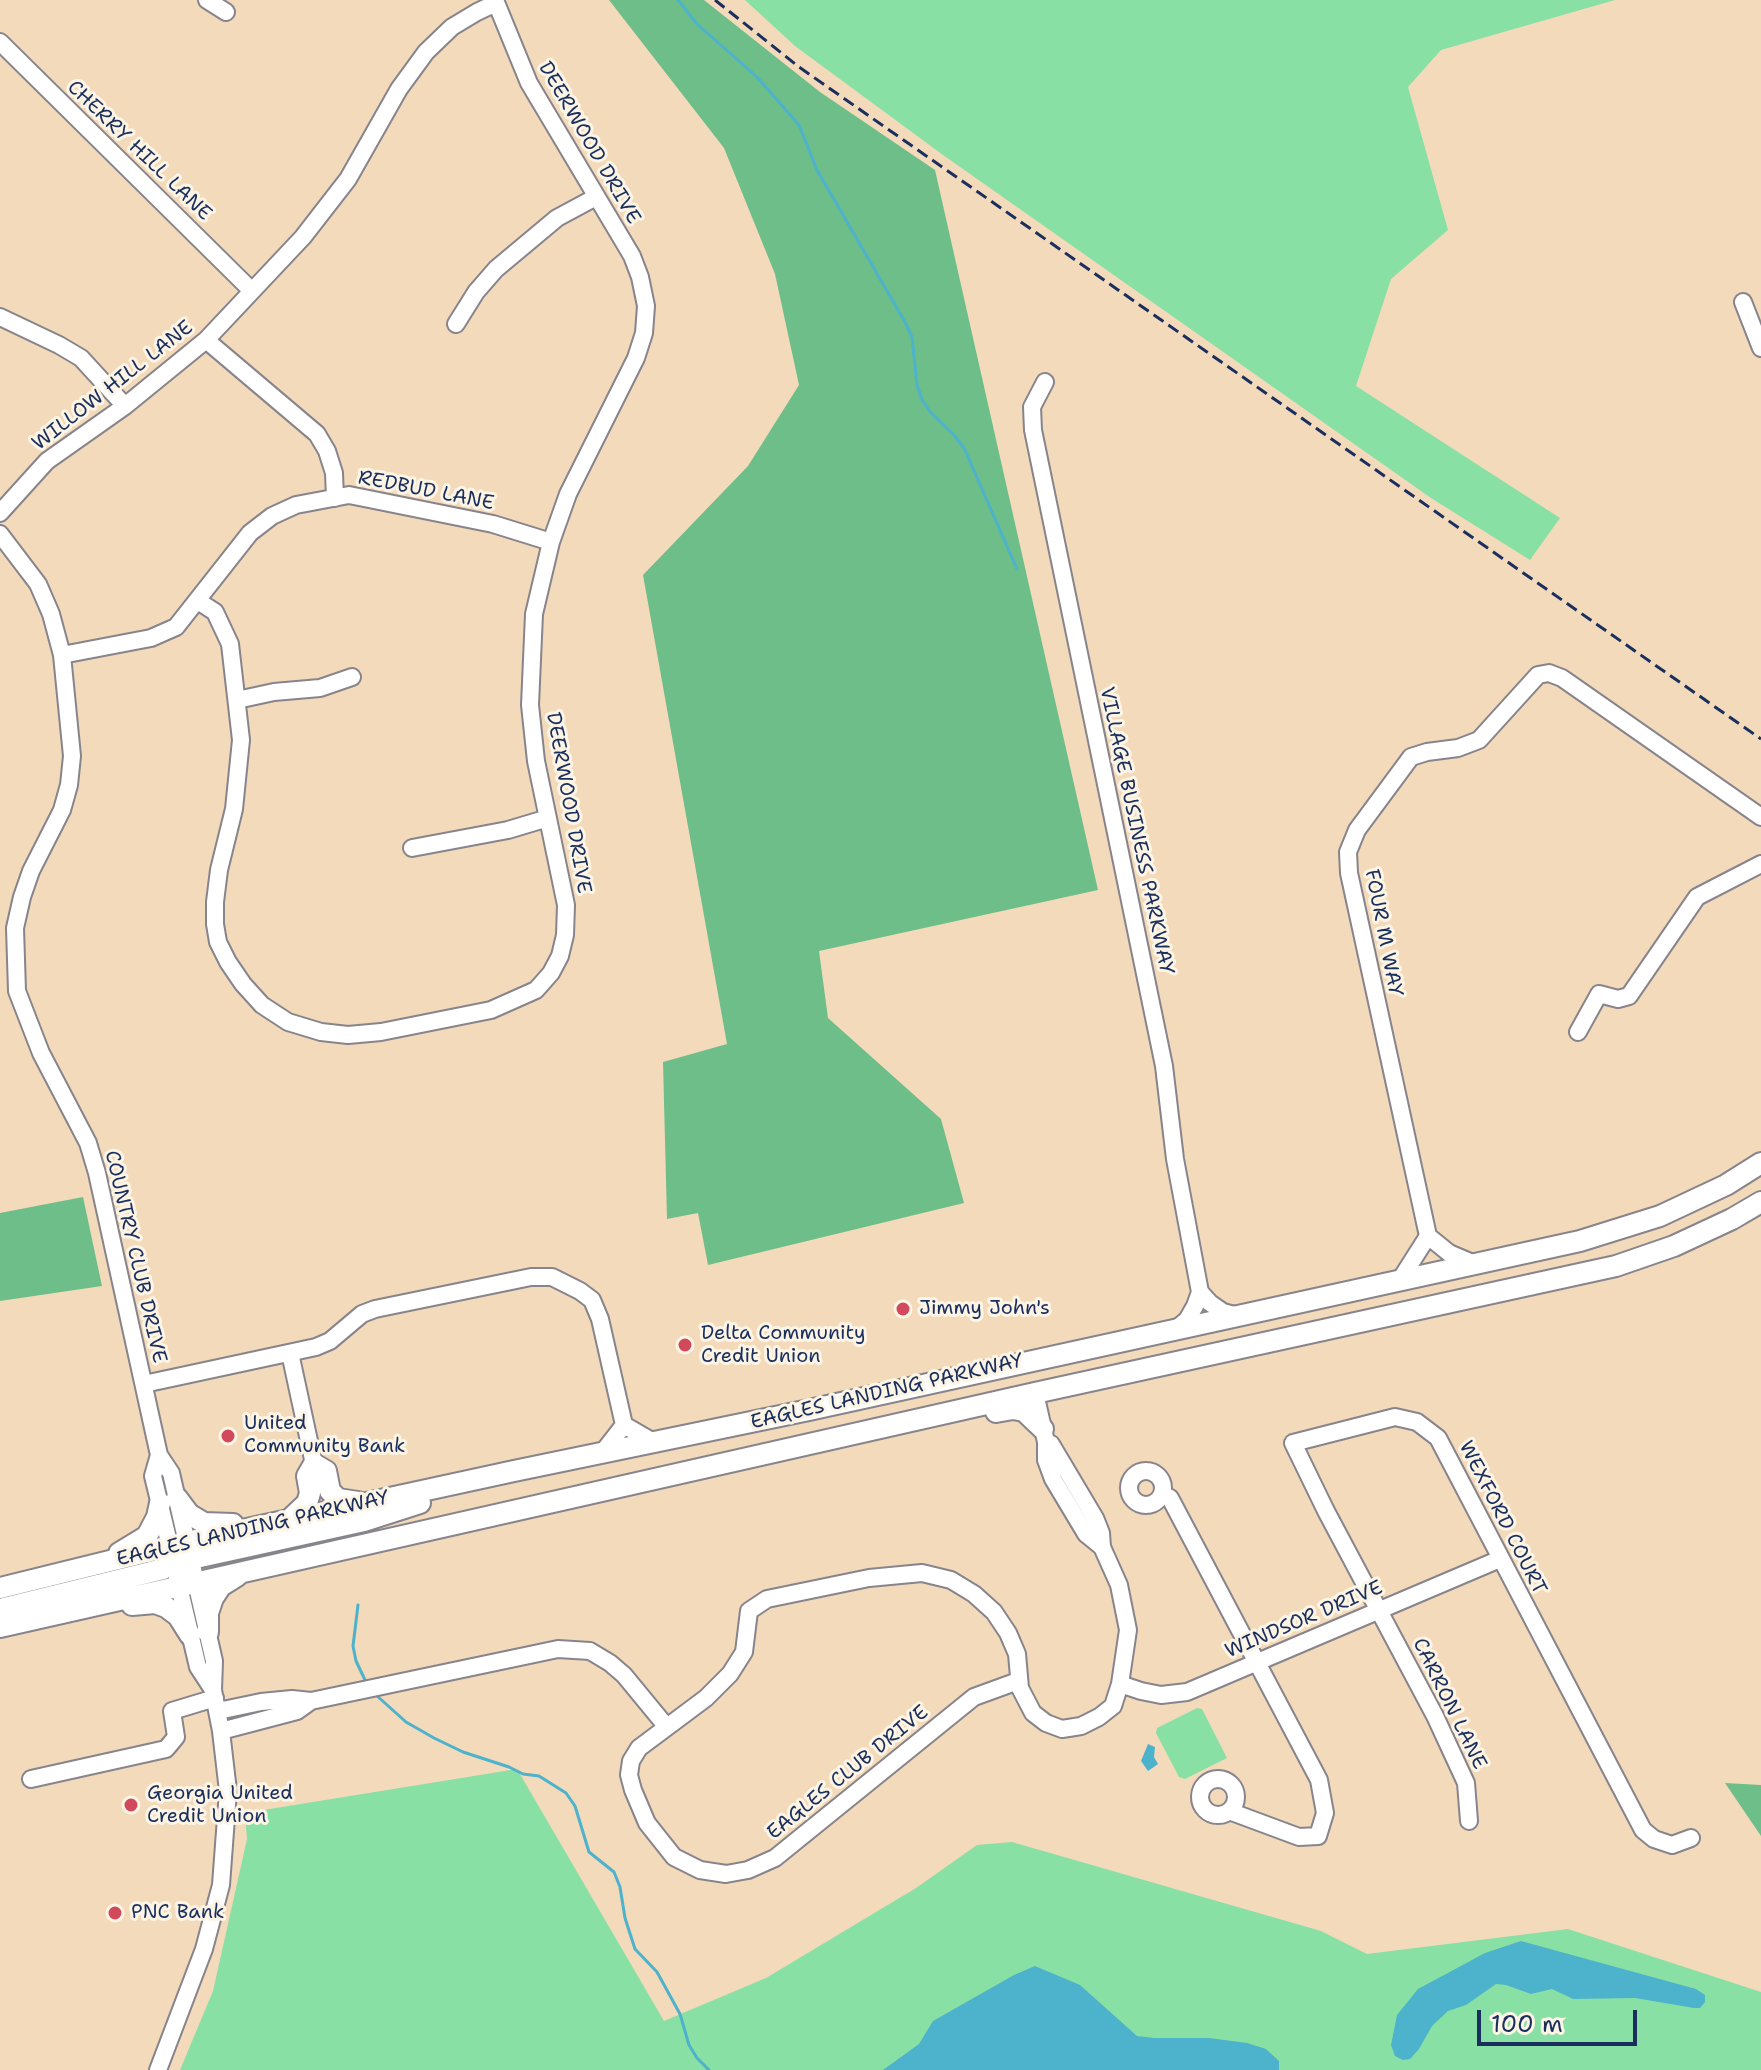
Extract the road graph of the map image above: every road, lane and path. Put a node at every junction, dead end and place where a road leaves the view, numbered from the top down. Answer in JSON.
{"nodes":[{"id":1,"x":207,"y":0,"type":"edge"},
{"id":2,"x":496,"y":2,"type":"edge"},
{"id":3,"x":226,"y":12,"type":"dead end"},
{"id":4,"x":0,"y":42,"type":"edge"},
{"id":5,"x":596,"y":197,"type":"junction"},
{"id":6,"x":251,"y":290,"type":"junction"},
{"id":7,"x":1743,"y":302,"type":"dead end"},
{"id":8,"x":0,"y":317,"type":"edge"},
{"id":9,"x":456,"y":324,"type":"dead end"},
{"id":10,"x":206,"y":340,"type":"junction"},
{"id":11,"x":1761,"y":348,"type":"edge"},
{"id":12,"x":1045,"y":382,"type":"dead end"},
{"id":13,"x":125,"y":406,"type":"junction"},
{"id":14,"x":335,"y":498,"type":"junction"},
{"id":15,"x":0,"y":513,"type":"edge"},
{"id":16,"x":0,"y":534,"type":"edge"},
{"id":17,"x":551,"y":542,"type":"junction"},
{"id":18,"x":198,"y":601,"type":"junction"},
{"id":19,"x":62,"y":655,"type":"junction"},
{"id":20,"x":352,"y":677,"type":"dead end"},
{"id":21,"x":237,"y":700,"type":"junction"},
{"id":22,"x":1761,"y":817,"type":"edge"},
{"id":23,"x":548,"y":818,"type":"junction"},
{"id":24,"x":412,"y":848,"type":"dead end"},
{"id":25,"x":1761,"y":864,"type":"edge"},
{"id":26,"x":1578,"y":1032,"type":"dead end"},
{"id":27,"x":1761,"y":1163,"type":"edge"},
{"id":28,"x":1761,"y":1202,"type":"edge"},
{"id":29,"x":1428,"y":1236,"type":"junction"},
{"id":30,"x":1475,"y":1264,"type":"junction"},
{"id":31,"x":1400,"y":1280,"type":"junction"},
{"id":32,"x":1200,"y":1292,"type":"junction"},
{"id":33,"x":1238,"y":1316,"type":"junction"},
{"id":34,"x":1175,"y":1330,"type":"junction"},
{"id":35,"x":290,"y":1353,"type":"junction"},
{"id":36,"x":1092,"y":1381,"type":"junction"},
{"id":37,"x":144,"y":1384,"type":"junction"},
{"id":38,"x":1035,"y":1393,"type":"junction"},
{"id":39,"x":624,"y":1425,"type":"junction"},
{"id":40,"x":854,"y":1435,"type":"junction"},
{"id":41,"x":1045,"y":1439,"type":"junction"},
{"id":42,"x":655,"y":1443,"type":"junction"},
{"id":43,"x":603,"y":1452,"type":"junction"},
{"id":44,"x":314,"y":1464,"type":"junction"},
{"id":45,"x":471,"y":1480,"type":"junction"},
{"id":46,"x":1162,"y":1494,"type":"dead end"},
{"id":47,"x":168,"y":1500,"type":"junction"},
{"id":48,"x":366,"y":1503,"type":"junction"},
{"id":49,"x":292,"y":1520,"type":"junction"},
{"id":50,"x":1102,"y":1547,"type":"junction"},
{"id":51,"x":180,"y":1552,"type":"junction"},
{"id":52,"x":1500,"y":1559,"type":"junction"},
{"id":53,"x":104,"y":1563,"type":"junction"},
{"id":54,"x":252,"y":1569,"type":"junction"},
{"id":55,"x":188,"y":1583,"type":"junction"},
{"id":56,"x":0,"y":1588,"type":"edge"},
{"id":57,"x":0,"y":1609,"type":"edge"},
{"id":58,"x":1379,"y":1610,"type":"junction"},
{"id":59,"x":68,"y":1612,"type":"junction"},
{"id":60,"x":0,"y":1627,"type":"edge"},
{"id":61,"x":199,"y":1633,"type":"junction"},
{"id":62,"x":1258,"y":1662,"type":"junction"},
{"id":63,"x":1018,"y":1681,"type":"junction"},
{"id":64,"x":1120,"y":1684,"type":"junction"},
{"id":65,"x":215,"y":1700,"type":"junction"},
{"id":66,"x":311,"y":1701,"type":"junction"},
{"id":67,"x":666,"y":1726,"type":"junction"},
{"id":68,"x":221,"y":1731,"type":"junction"},
{"id":69,"x":31,"y":1779,"type":"dead end"},
{"id":70,"x":1229,"y":1811,"type":"dead end"},
{"id":71,"x":1469,"y":1821,"type":"dead end"},
{"id":72,"x":1691,"y":1838,"type":"dead end"},
{"id":73,"x":158,"y":2070,"type":"edge"}],
"edges":[{"from":1,"to":3,"type":"street"},
{"from":2,"to":5,"type":"street","name":"DEERWOOD DRIVE"},
{"from":2,"to":6,"type":"street","name":"WILLOW HILL LANE"},
{"from":4,"to":6,"type":"street","name":"CHERRY HILL LANE"},
{"from":5,"to":9,"type":"street"},
{"from":5,"to":17,"type":"street","name":"DEERWOOD DRIVE"},
{"from":6,"to":10,"type":"street","name":"WILLOW HILL LANE"},
{"from":7,"to":11,"type":"street"},
{"from":8,"to":13,"type":"street"},
{"from":10,"to":13,"type":"street","name":"WILLOW HILL LANE"},
{"from":10,"to":14,"type":"street"},
{"from":12,"to":32,"type":"street","name":"VILLAGE BUSINESS PARKWAY"},
{"from":13,"to":15,"type":"street","name":"WILLOW HILL LANE"},
{"from":14,"to":17,"type":"street","name":"REDBUD LANE"},
{"from":14,"to":18,"type":"street","name":"REDBUD LANE"},
{"from":16,"to":19,"type":"street","name":"COUNTRY CLUB DRIVE"},
{"from":17,"to":23,"type":"street","name":"DEERWOOD DRIVE"},
{"from":18,"to":19,"type":"street","name":"REDBUD LANE"},
{"from":18,"to":21,"type":"street","name":"DEERWOOD DRIVE"},
{"from":19,"to":37,"type":"street","name":"COUNTRY CLUB DRIVE"},
{"from":20,"to":21,"type":"street"},
{"from":21,"to":23,"type":"street","name":"DEERWOOD DRIVE"},
{"from":22,"to":29,"type":"street","name":"FOUR M WAY"},
{"from":23,"to":24,"type":"street"},
{"from":25,"to":26,"type":"street"},
{"from":27,"to":30,"type":"main road","name":"EAGLES LANDING PARKWAY"},
{"from":28,"to":36,"type":"main road","name":"EAGLES LANDING PARKWAY"},
{"from":29,"to":30,"type":"street"},
{"from":29,"to":31,"type":"street"},
{"from":30,"to":31,"type":"main road","name":"EAGLES LANDING PARKWAY"},
{"from":31,"to":33,"type":"main road","name":"EAGLES LANDING PARKWAY"},
{"from":32,"to":33,"type":"street"},
{"from":32,"to":34,"type":"street"},
{"from":33,"to":34,"type":"main road","name":"EAGLES LANDING PARKWAY"},
{"from":34,"to":42,"type":"main road","name":"EAGLES LANDING PARKWAY"},
{"from":35,"to":37,"type":"street"},
{"from":35,"to":39,"type":"street"},
{"from":35,"to":44,"type":"street"},
{"from":36,"to":38,"type":"main road","name":"EAGLES LANDING PARKWAY"},
{"from":36,"to":41,"type":"main road"},
{"from":37,"to":47,"type":"street","name":"COUNTRY CLUB DRIVE"},
{"from":38,"to":40,"type":"main road","name":"EAGLES LANDING PARKWAY"},
{"from":38,"to":41,"type":"street"},
{"from":39,"to":42,"type":"street"},
{"from":39,"to":43,"type":"street"},
{"from":40,"to":41,"type":"main road"},
{"from":40,"to":54,"type":"main road","name":"EAGLES LANDING PARKWAY"},
{"from":41,"to":50,"type":"street"},
{"from":41,"to":50,"type":"street"},
{"from":42,"to":43,"type":"main road","name":"EAGLES LANDING PARKWAY"},
{"from":43,"to":45,"type":"main road","name":"EAGLES LANDING PARKWAY"},
{"from":44,"to":48,"type":"main road"},
{"from":44,"to":49,"type":"main road"},
{"from":45,"to":48,"type":"main road","name":"EAGLES LANDING PARKWAY"},
{"from":45,"to":51,"type":"main road"},
{"from":46,"to":62,"type":"street"},
{"from":47,"to":49,"type":"main road"},
{"from":47,"to":51,"type":"street","name":"COUNTRY CLUB DRIVE"},
{"from":47,"to":53,"type":"main road"},
{"from":48,"to":49,"type":"main road","name":"EAGLES LANDING PARKWAY"},
{"from":49,"to":51,"type":"main road","name":"EAGLES LANDING PARKWAY"},
{"from":50,"to":64,"type":"street"},
{"from":51,"to":53,"type":"main road","name":"EAGLES LANDING PARKWAY"},
{"from":51,"to":55,"type":"main road"},
{"from":51,"to":57,"type":"main road"},
{"from":52,"to":58,"type":"street","name":"WINDSOR DRIVE"},
{"from":52,"to":58,"type":"street","name":"WEXFORD COURT"},
{"from":52,"to":72,"type":"street","name":"WEXFORD COURT"},
{"from":53,"to":56,"type":"main road","name":"EAGLES LANDING PARKWAY"},
{"from":54,"to":55,"type":"main road","name":"EAGLES LANDING PARKWAY"},
{"from":54,"to":61,"type":"main road"},
{"from":55,"to":59,"type":"main road","name":"EAGLES LANDING PARKWAY"},
{"from":55,"to":61,"type":"street"},
{"from":58,"to":62,"type":"street","name":"WINDSOR DRIVE"},
{"from":58,"to":71,"type":"street","name":"CARRON LANE"},
{"from":59,"to":60,"type":"main road","name":"EAGLES LANDING PARKWAY"},
{"from":59,"to":61,"type":"main road"},
{"from":61,"to":65,"type":"street"},
{"from":62,"to":64,"type":"street","name":"WINDSOR DRIVE"},
{"from":62,"to":70,"type":"street"},
{"from":63,"to":64,"type":"street","name":"EAGLES CLUB DRIVE"},
{"from":63,"to":67,"type":"street","name":"EAGLES CLUB DRIVE"},
{"from":63,"to":67,"type":"street","name":"EAGLES CLUB DRIVE"},
{"from":65,"to":66,"type":"street"},
{"from":65,"to":68,"type":"street"},
{"from":65,"to":69,"type":"street"},
{"from":66,"to":67,"type":"street"},
{"from":66,"to":68,"type":"street"},
{"from":68,"to":73,"type":"street"}]}
